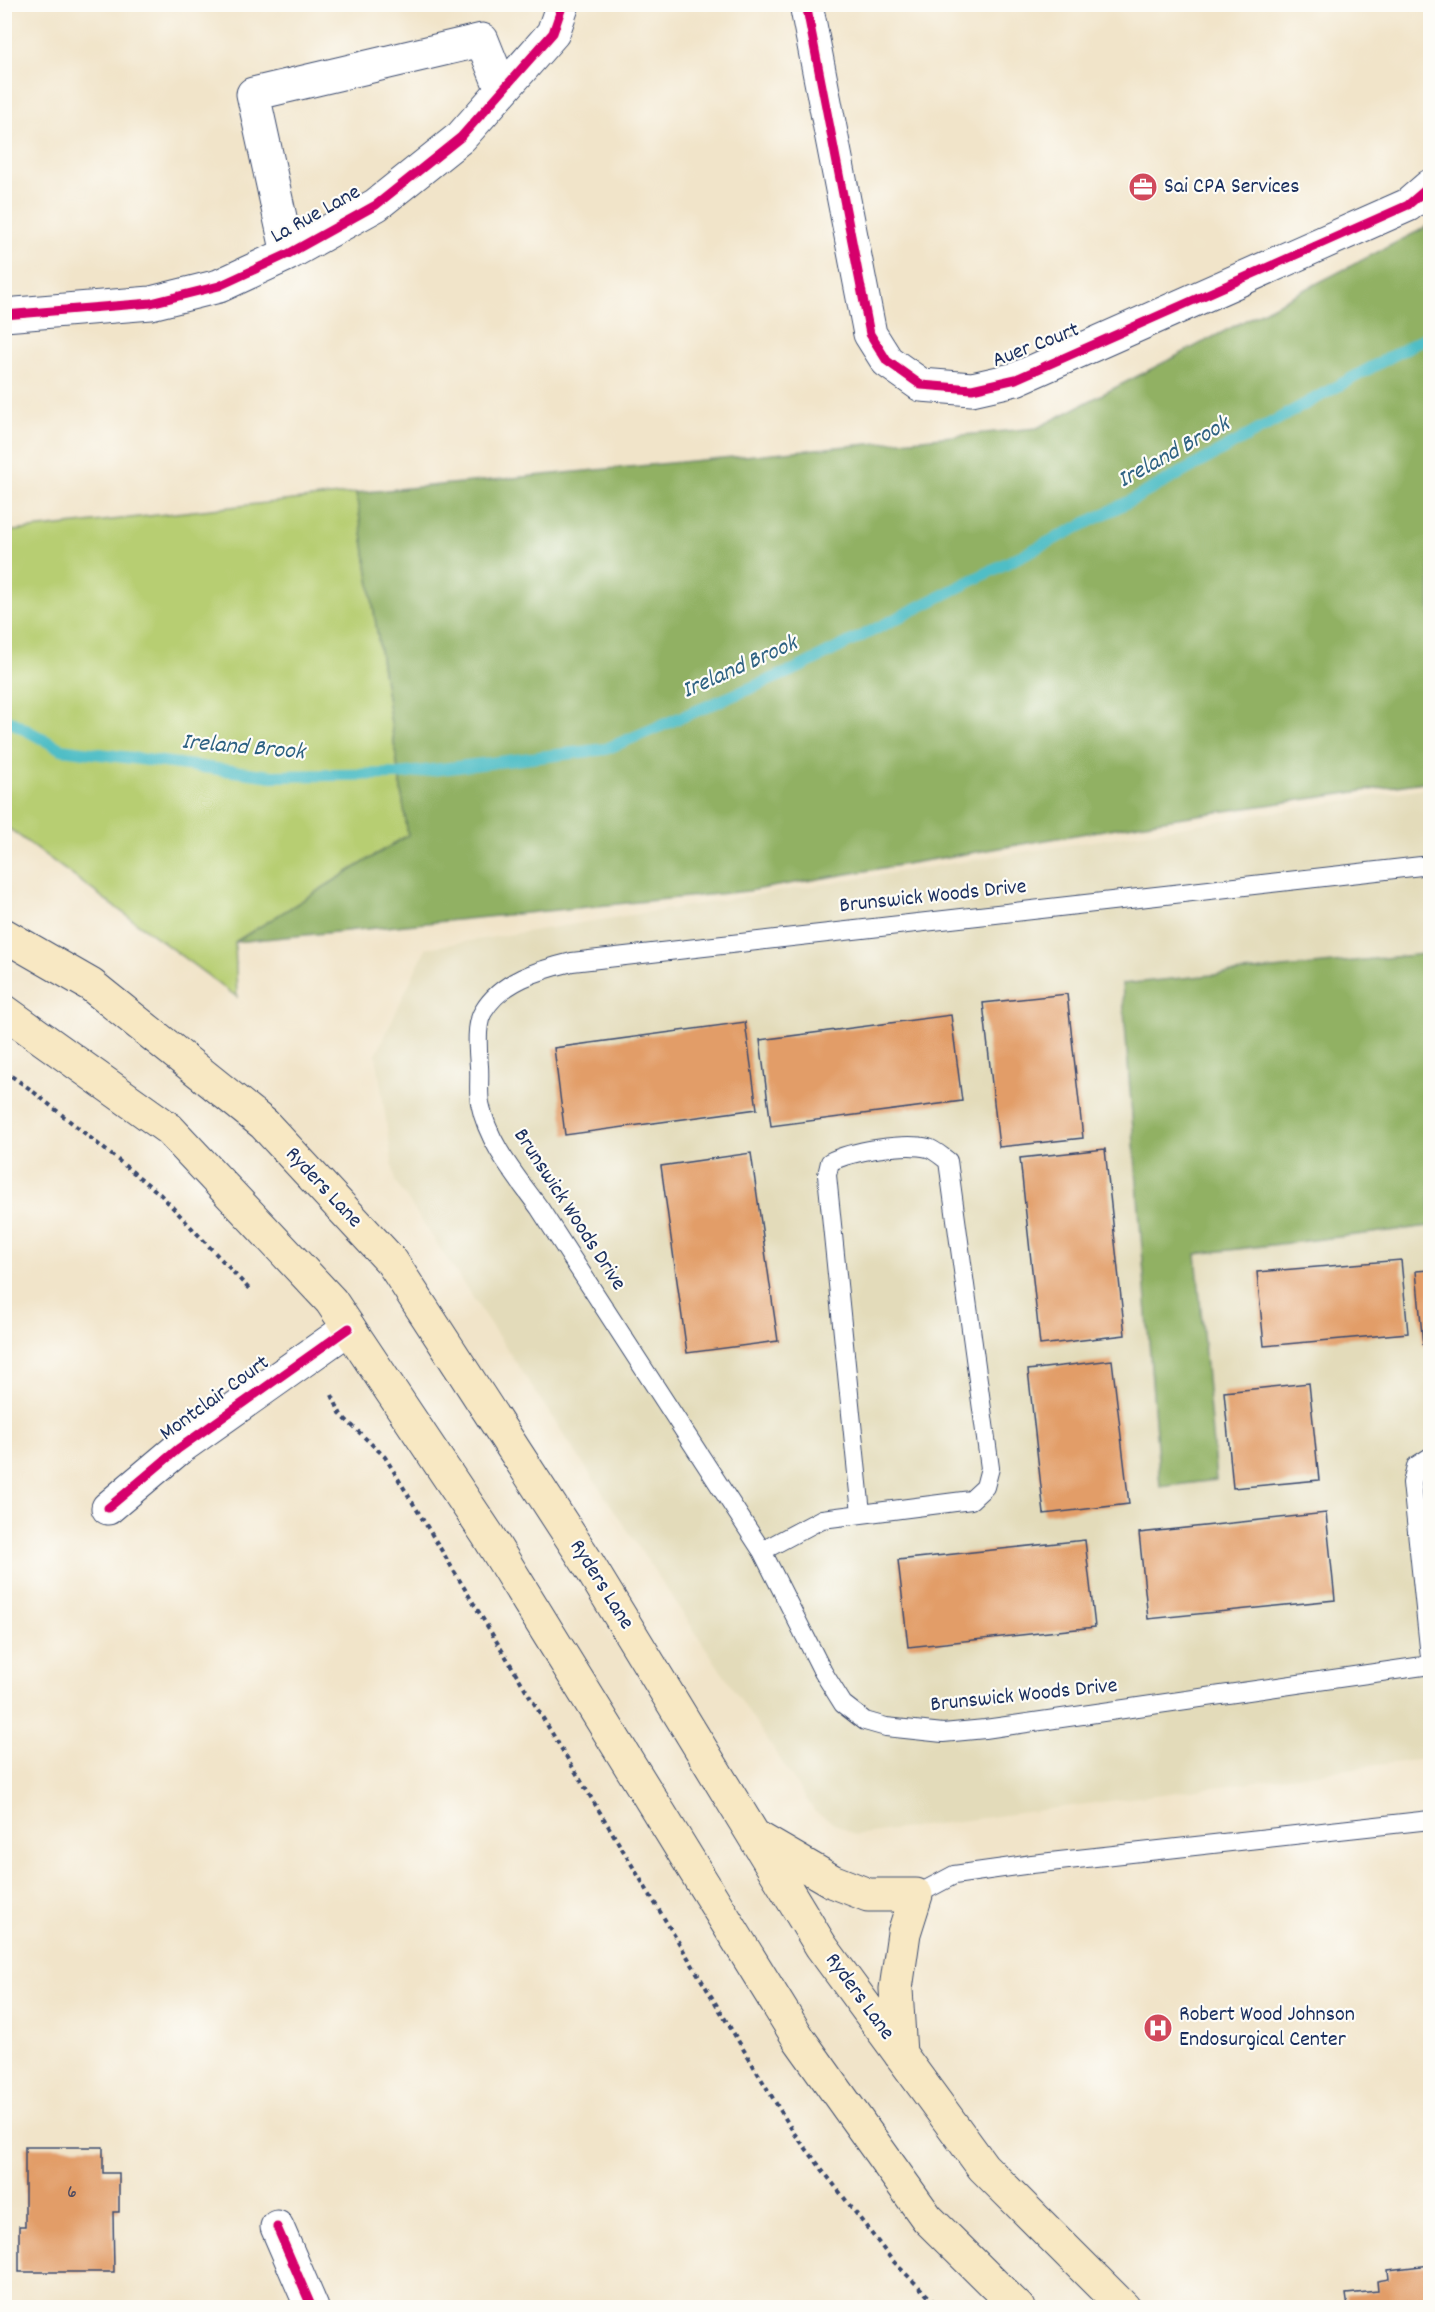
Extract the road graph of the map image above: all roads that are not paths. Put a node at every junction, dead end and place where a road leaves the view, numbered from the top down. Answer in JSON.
{"nodes":[{"id":1,"x":563,"y":4,"type":"edge"},
{"id":2,"x":806,"y":4,"type":"edge"},
{"id":3,"x":502,"y":90,"type":"junction"},
{"id":4,"x":1431,"y":186,"type":"edge"},
{"id":5,"x":288,"y":254,"type":"junction"},
{"id":6,"x":4,"y":315,"type":"edge"},
{"id":7,"x":1431,"y":865,"type":"edge"},
{"id":8,"x":4,"y":935,"type":"edge"},
{"id":9,"x":4,"y":1011,"type":"edge"},
{"id":10,"x":349,"y":1328,"type":"junction"},
{"id":11,"x":1431,"y":1457,"type":"edge"},
{"id":12,"x":108,"y":1508,"type":"dead end"},
{"id":13,"x":861,"y":1513,"type":"junction"},
{"id":14,"x":762,"y":1551,"type":"junction"},
{"id":15,"x":1426,"y":1582,"type":"edge"},
{"id":16,"x":1431,"y":1657,"type":"edge"},
{"id":17,"x":1431,"y":1665,"type":"edge"},
{"id":18,"x":1431,"y":1820,"type":"edge"},
{"id":19,"x":755,"y":1836,"type":"junction"},
{"id":20,"x":915,"y":1895,"type":"junction"},
{"id":21,"x":900,"y":2054,"type":"junction"},
{"id":22,"x":278,"y":2227,"type":"dead end"},
{"id":23,"x":312,"y":2307,"type":"edge"},
{"id":24,"x":1018,"y":2307,"type":"edge"},
{"id":25,"x":1124,"y":2307,"type":"edge"}],
"edges":[{"from":1,"to":3,"type":"street","name":"La Rue Lane"},
{"from":2,"to":4,"type":"street","name":"Auer Court"},
{"from":3,"to":5,"type":"street","name":"La Rue Lane"},
{"from":3,"to":5,"type":"street"},
{"from":5,"to":6,"type":"street","name":"La Rue Lane"},
{"from":7,"to":14,"type":"lane","name":"Brunswick Woods Drive"},
{"from":8,"to":19,"type":"main road","name":"Ryders Lane"},
{"from":9,"to":10,"type":"main road"},
{"from":10,"to":12,"type":"street","name":"Montclair Court"},
{"from":10,"to":24,"type":"main road"},
{"from":11,"to":15,"type":"lane"},
{"from":13,"to":13,"type":"lane"},
{"from":13,"to":14,"type":"lane"},
{"from":14,"to":17,"type":"lane","name":"Brunswick Woods Drive"},
{"from":15,"to":16,"type":"lane"},
{"from":18,"to":20,"type":"lane"},
{"from":19,"to":20,"type":"main road"},
{"from":19,"to":21,"type":"main road","name":"Ryders Lane"},
{"from":20,"to":21,"type":"main road"},
{"from":21,"to":25,"type":"main road","name":"Ryders Lane"},
{"from":22,"to":23,"type":"street"}]}
